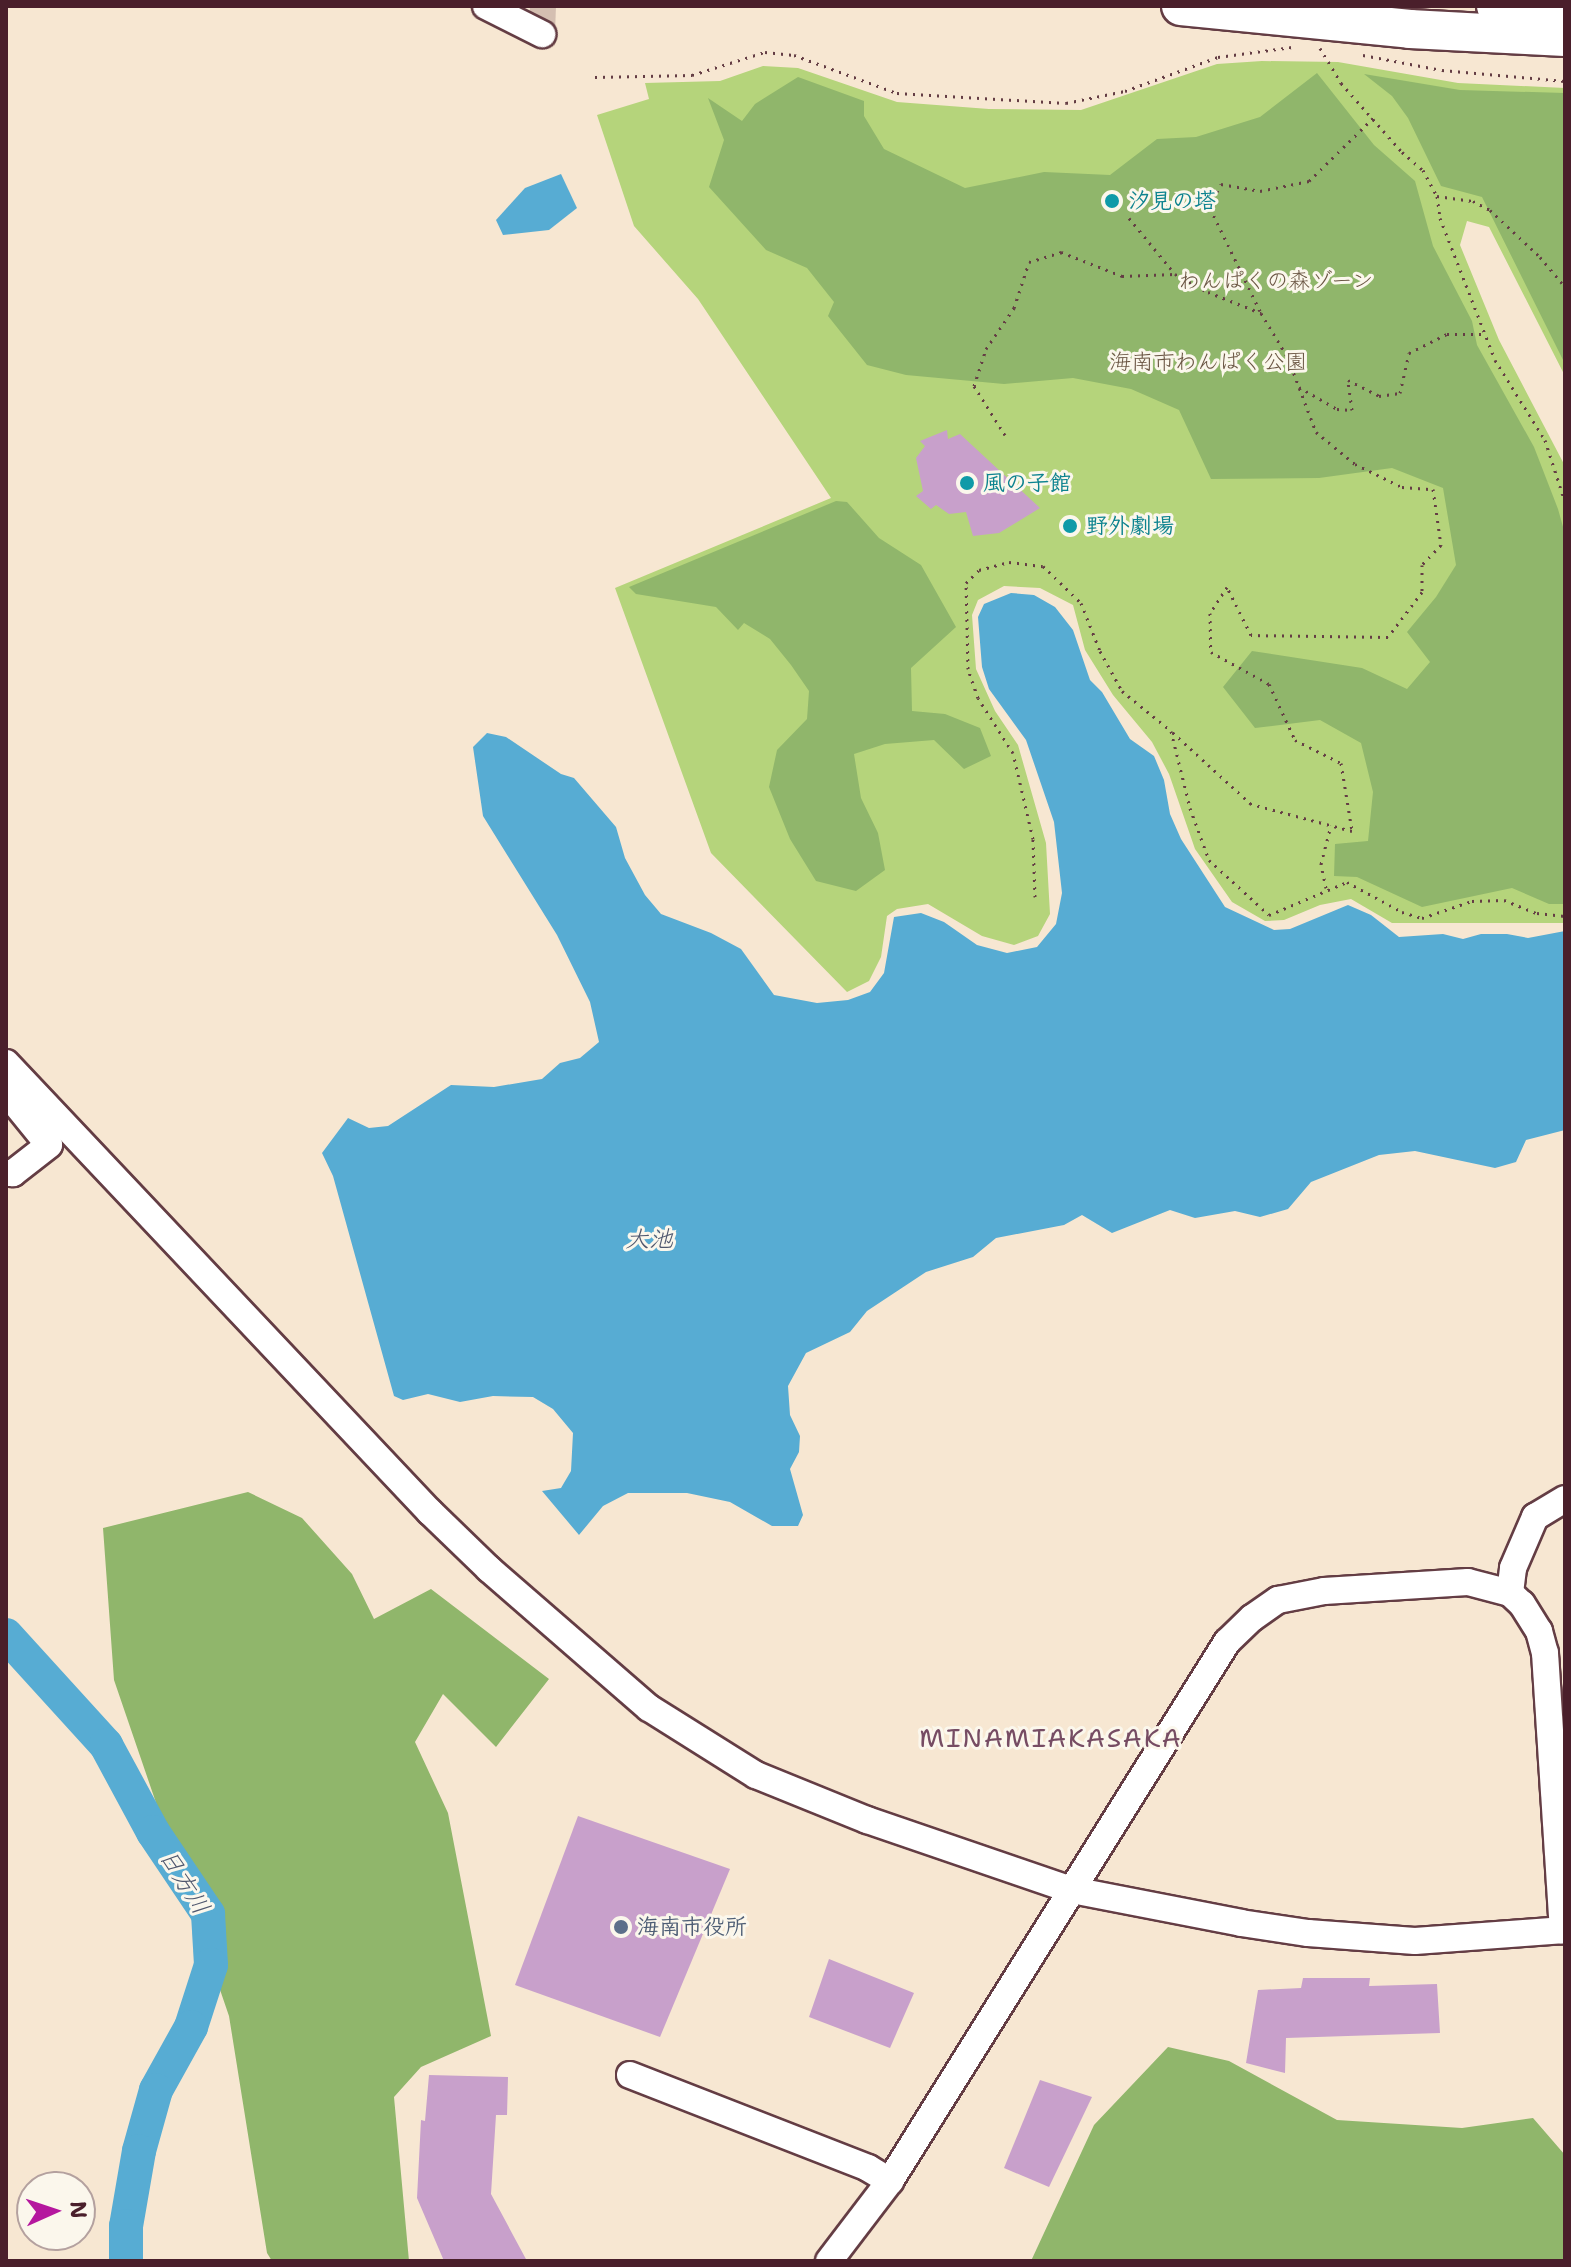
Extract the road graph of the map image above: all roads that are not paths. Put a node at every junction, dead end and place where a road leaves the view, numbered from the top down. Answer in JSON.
{"nodes":[{"id":1,"x":486,"y":6,"type":"edge"},
{"id":2,"x":1156,"y":6,"type":"edge"},
{"id":3,"x":1496,"y":6,"type":"edge"},
{"id":4,"x":1187,"y":7,"type":"edge"},
{"id":5,"x":1565,"y":8,"type":"edge"},
{"id":6,"x":542,"y":34,"type":"dead end"},
{"id":7,"x":1565,"y":37,"type":"edge"},
{"id":8,"x":7,"y":1065,"type":"edge"},
{"id":9,"x":6,"y":1092,"type":"edge"},
{"id":10,"x":6,"y":1173,"type":"edge"},
{"id":11,"x":1565,"y":1499,"type":"edge"},
{"id":12,"x":1510,"y":1593,"type":"junction"},
{"id":13,"x":1072,"y":1890,"type":"junction"},
{"id":14,"x":1564,"y":1930,"type":"edge"},
{"id":15,"x":630,"y":2075,"type":"dead end"},
{"id":16,"x":890,"y":2181,"type":"junction"},
{"id":17,"x":829,"y":2261,"type":"edge"}],
"edges":[{"from":1,"to":6,"type":"street"},
{"from":2,"to":4,"type":"highway"},
{"from":3,"to":5,"type":"highway"},
{"from":4,"to":7,"type":"highway"},
{"from":8,"to":13,"type":"street"},
{"from":9,"to":10,"type":"street"},
{"from":11,"to":12,"type":"street"},
{"from":12,"to":13,"type":"street"},
{"from":12,"to":14,"type":"street"},
{"from":13,"to":14,"type":"street"},
{"from":13,"to":16,"type":"street"},
{"from":15,"to":16,"type":"street"},
{"from":16,"to":17,"type":"street"}]}
